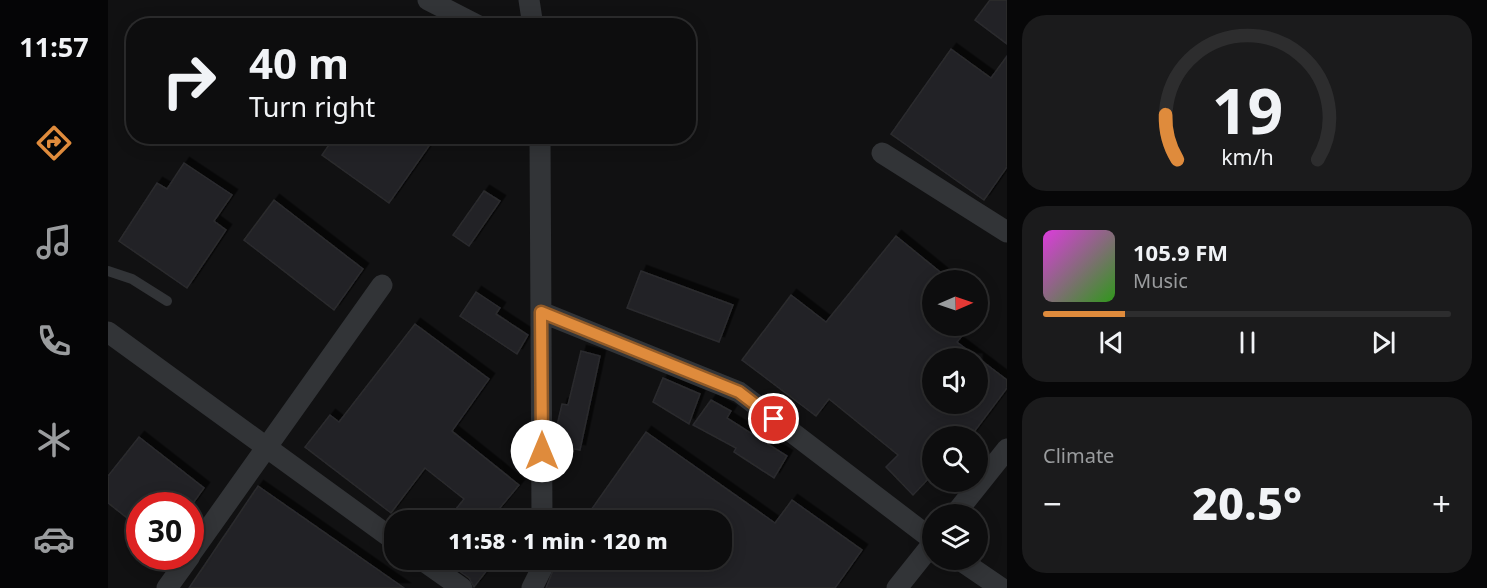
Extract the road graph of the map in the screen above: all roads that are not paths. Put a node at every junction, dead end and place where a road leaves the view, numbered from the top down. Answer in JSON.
{"nodes":[{"id":1,"x":428,"y":0,"type":"edge"},
{"id":2,"x":529,"y":0,"type":"edge"},
{"id":3,"x":463,"y":18,"type":"edge"},
{"id":4,"x":532,"y":18,"type":"edge"},
{"id":5,"x":540,"y":144,"type":"edge"},
{"id":6,"x":882,"y":153,"type":"dead end"},
{"id":7,"x":1007,"y":232,"type":"edge"},
{"id":8,"x":108,"y":271,"type":"edge"},
{"id":9,"x":382,"y":285,"type":"dead end"},
{"id":10,"x":167,"y":301,"type":"dead end"},
{"id":11,"x":541,"y":312,"type":"junction"},
{"id":12,"x":108,"y":332,"type":"edge"},
{"id":13,"x":266,"y":449,"type":"junction"},
{"id":14,"x":1007,"y":449,"type":"edge"},
{"id":15,"x":963,"y":504,"type":"edge"},
{"id":16,"x":542,"y":510,"type":"edge"},
{"id":17,"x":384,"y":533,"type":"edge"},
{"id":18,"x":922,"y":533,"type":"edge"},
{"id":19,"x":204,"y":536,"type":"edge"},
{"id":20,"x":922,"y":556,"type":"edge"},
{"id":21,"x":180,"y":570,"type":"edge"},
{"id":22,"x":436,"y":570,"type":"edge"},
{"id":23,"x":541,"y":570,"type":"edge"},
{"id":24,"x":975,"y":570,"type":"edge"},
{"id":25,"x":167,"y":588,"type":"edge"},
{"id":26,"x":462,"y":588,"type":"edge"},
{"id":27,"x":532,"y":588,"type":"edge"},
{"id":28,"x":897,"y":588,"type":"edge"},
{"id":29,"x":1001,"y":588,"type":"edge"}],
"edges":[{"from":1,"to":3,"type":"street"},
{"from":2,"to":4,"type":"street"},
{"from":5,"to":11,"type":"street"},
{"from":6,"to":7,"type":"street"},
{"from":8,"to":10,"type":"lane"},
{"from":9,"to":13,"type":"street"},
{"from":11,"to":16,"type":"street"},
{"from":11,"to":18,"type":"street"},
{"from":12,"to":13,"type":"street"},
{"from":13,"to":17,"type":"street"},
{"from":13,"to":19,"type":"street"},
{"from":14,"to":15,"type":"street"},
{"from":20,"to":28,"type":"street"},
{"from":21,"to":25,"type":"street"},
{"from":22,"to":26,"type":"street"},
{"from":23,"to":27,"type":"street"},
{"from":24,"to":29,"type":"street"}]}
